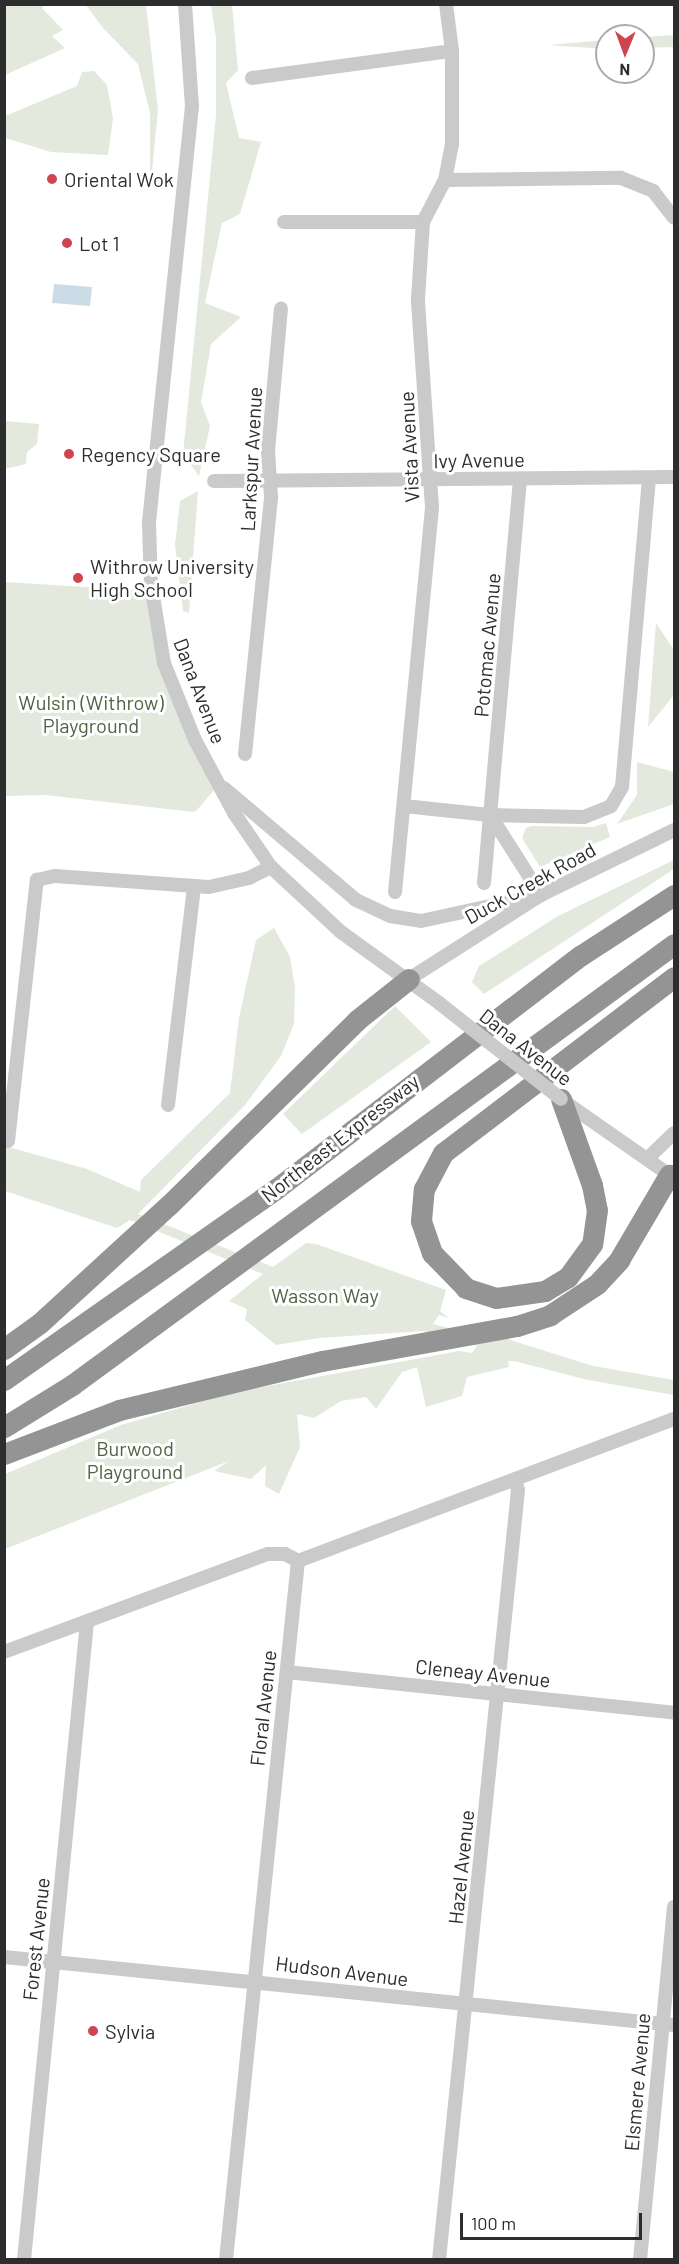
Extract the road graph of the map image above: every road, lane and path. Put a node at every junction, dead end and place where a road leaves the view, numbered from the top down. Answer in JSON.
{"nodes":[{"id":1,"x":185,"y":4,"type":"edge"},
{"id":2,"x":446,"y":4,"type":"edge"},
{"id":3,"x":452,"y":51,"type":"junction"},
{"id":4,"x":252,"y":78,"type":"dead end"},
{"id":5,"x":444,"y":180,"type":"junction"},
{"id":6,"x":675,"y":218,"type":"edge"},
{"id":7,"x":284,"y":222,"type":"dead end"},
{"id":8,"x":423,"y":222,"type":"junction"},
{"id":9,"x":281,"y":309,"type":"dead end"},
{"id":10,"x":674,"y":477,"type":"edge"},
{"id":11,"x":649,"y":478,"type":"junction"},
{"id":12,"x":520,"y":479,"type":"junction"},
{"id":13,"x":214,"y":481,"type":"dead end"},
{"id":14,"x":270,"y":481,"type":"junction"},
{"id":15,"x":432,"y":481,"type":"junction"},
{"id":16,"x":245,"y":754,"type":"dead end"},
{"id":17,"x":219,"y":784,"type":"junction"},
{"id":18,"x":404,"y":806,"type":"junction"},
{"id":19,"x":490,"y":815,"type":"junction"},
{"id":20,"x":675,"y":830,"type":"edge"},
{"id":21,"x":271,"y":867,"type":"junction"},
{"id":22,"x":483,"y":883,"type":"dead end"},
{"id":23,"x":194,"y":887,"type":"junction"},
{"id":24,"x":395,"y":892,"type":"dead end"},
{"id":25,"x":541,"y":895,"type":"junction"},
{"id":26,"x":675,"y":895,"type":"edge"},
{"id":27,"x":675,"y":944,"type":"edge"},
{"id":28,"x":675,"y":977,"type":"edge"},
{"id":29,"x":409,"y":979,"type":"junction"},
{"id":30,"x":561,"y":1099,"type":"junction"},
{"id":31,"x":168,"y":1105,"type":"dead end"},
{"id":32,"x":675,"y":1133,"type":"edge"},
{"id":33,"x":8,"y":1141,"type":"dead end"},
{"id":34,"x":647,"y":1159,"type":"junction"},
{"id":35,"x":673,"y":1173,"type":"edge"},
{"id":36,"x":4,"y":1349,"type":"edge"},
{"id":37,"x":4,"y":1380,"type":"edge"},
{"id":38,"x":675,"y":1419,"type":"edge"},
{"id":39,"x":4,"y":1427,"type":"edge"},
{"id":40,"x":4,"y":1454,"type":"edge"},
{"id":41,"x":515,"y":1479,"type":"junction"},
{"id":42,"x":298,"y":1561,"type":"junction"},
{"id":43,"x":87,"y":1622,"type":"junction"},
{"id":44,"x":4,"y":1652,"type":"edge"},
{"id":45,"x":286,"y":1672,"type":"junction"},
{"id":46,"x":497,"y":1695,"type":"junction"},
{"id":47,"x":675,"y":1713,"type":"edge"},
{"id":48,"x":675,"y":1907,"type":"edge"},
{"id":49,"x":4,"y":1957,"type":"edge"},
{"id":50,"x":53,"y":1961,"type":"junction"},
{"id":51,"x":252,"y":1981,"type":"junction"},
{"id":52,"x":467,"y":2006,"type":"junction"},
{"id":53,"x":668,"y":2025,"type":"edge"},
{"id":54,"x":24,"y":2259,"type":"edge"},
{"id":55,"x":226,"y":2259,"type":"edge"},
{"id":56,"x":439,"y":2259,"type":"edge"},
{"id":57,"x":640,"y":2259,"type":"edge"}],
"edges":[{"from":1,"to":17,"type":"street","name":"Dana Avenue"},
{"from":2,"to":3,"type":"street","name":"Vista Avenue"},
{"from":3,"to":4,"type":"street"},
{"from":3,"to":5,"type":"street","name":"Vista Avenue"},
{"from":5,"to":6,"type":"street"},
{"from":5,"to":8,"type":"street","name":"Vista Avenue"},
{"from":7,"to":8,"type":"street"},
{"from":8,"to":15,"type":"street","name":"Vista Avenue"},
{"from":9,"to":14,"type":"street","name":"Larkspur Avenue"},
{"from":10,"to":11,"type":"street","name":"Ivy Avenue"},
{"from":11,"to":12,"type":"street","name":"Ivy Avenue"},
{"from":11,"to":19,"type":"street"},
{"from":12,"to":15,"type":"street","name":"Ivy Avenue"},
{"from":12,"to":19,"type":"street","name":"Potomac Avenue"},
{"from":13,"to":14,"type":"street","name":"Ivy Avenue"},
{"from":14,"to":15,"type":"street","name":"Ivy Avenue"},
{"from":14,"to":16,"type":"street","name":"Larkspur Avenue"},
{"from":15,"to":18,"type":"street","name":"Vista Avenue"},
{"from":17,"to":21,"type":"street","name":"Dana Avenue"},
{"from":17,"to":25,"type":"street"},
{"from":18,"to":19,"type":"street"},
{"from":18,"to":24,"type":"street","name":"Vista Avenue"},
{"from":19,"to":22,"type":"street","name":"Potomac Avenue"},
{"from":19,"to":25,"type":"street"},
{"from":20,"to":25,"type":"street","name":"Duck Creek Road"},
{"from":21,"to":23,"type":"street"},
{"from":21,"to":29,"type":"street","name":"Dana Avenue"},
{"from":23,"to":31,"type":"street"},
{"from":23,"to":33,"type":"street"},
{"from":25,"to":29,"type":"street","name":"Duck Creek Road"},
{"from":26,"to":37,"type":"highway","name":"Northeast Expressway"},
{"from":27,"to":39,"type":"highway","name":"Northeast Expressway"},
{"from":28,"to":30,"type":"highway"},
{"from":29,"to":30,"type":"street","name":"Dana Avenue","bridge":true},
{"from":29,"to":36,"type":"highway"},
{"from":30,"to":34,"type":"street","name":"Dana Avenue"},
{"from":32,"to":34,"type":"street"},
{"from":34,"to":35,"type":"street","name":"Dana Avenue"},
{"from":35,"to":40,"type":"highway"},
{"from":38,"to":41,"type":"street"},
{"from":41,"to":42,"type":"street"},
{"from":41,"to":46,"type":"street","name":"Hazel Avenue"},
{"from":42,"to":43,"type":"street"},
{"from":42,"to":45,"type":"street","name":"Floral Avenue"},
{"from":43,"to":44,"type":"street"},
{"from":43,"to":50,"type":"street","name":"Forest Avenue"},
{"from":45,"to":46,"type":"street","name":"Cleneay Avenue"},
{"from":45,"to":51,"type":"street","name":"Floral Avenue"},
{"from":46,"to":47,"type":"street","name":"Cleneay Avenue"},
{"from":46,"to":52,"type":"street","name":"Hazel Avenue"},
{"from":48,"to":53,"type":"street","name":"Elsmere Avenue"},
{"from":49,"to":50,"type":"street","name":"Hudson Avenue"},
{"from":50,"to":51,"type":"street","name":"Hudson Avenue"},
{"from":50,"to":54,"type":"street","name":"Forest Avenue"},
{"from":51,"to":52,"type":"street","name":"Hudson Avenue"},
{"from":51,"to":55,"type":"street","name":"Floral Avenue"},
{"from":52,"to":53,"type":"street","name":"Hudson Avenue"},
{"from":52,"to":56,"type":"street","name":"Hazel Avenue"},
{"from":53,"to":57,"type":"street","name":"Elsmere Avenue"}]}
